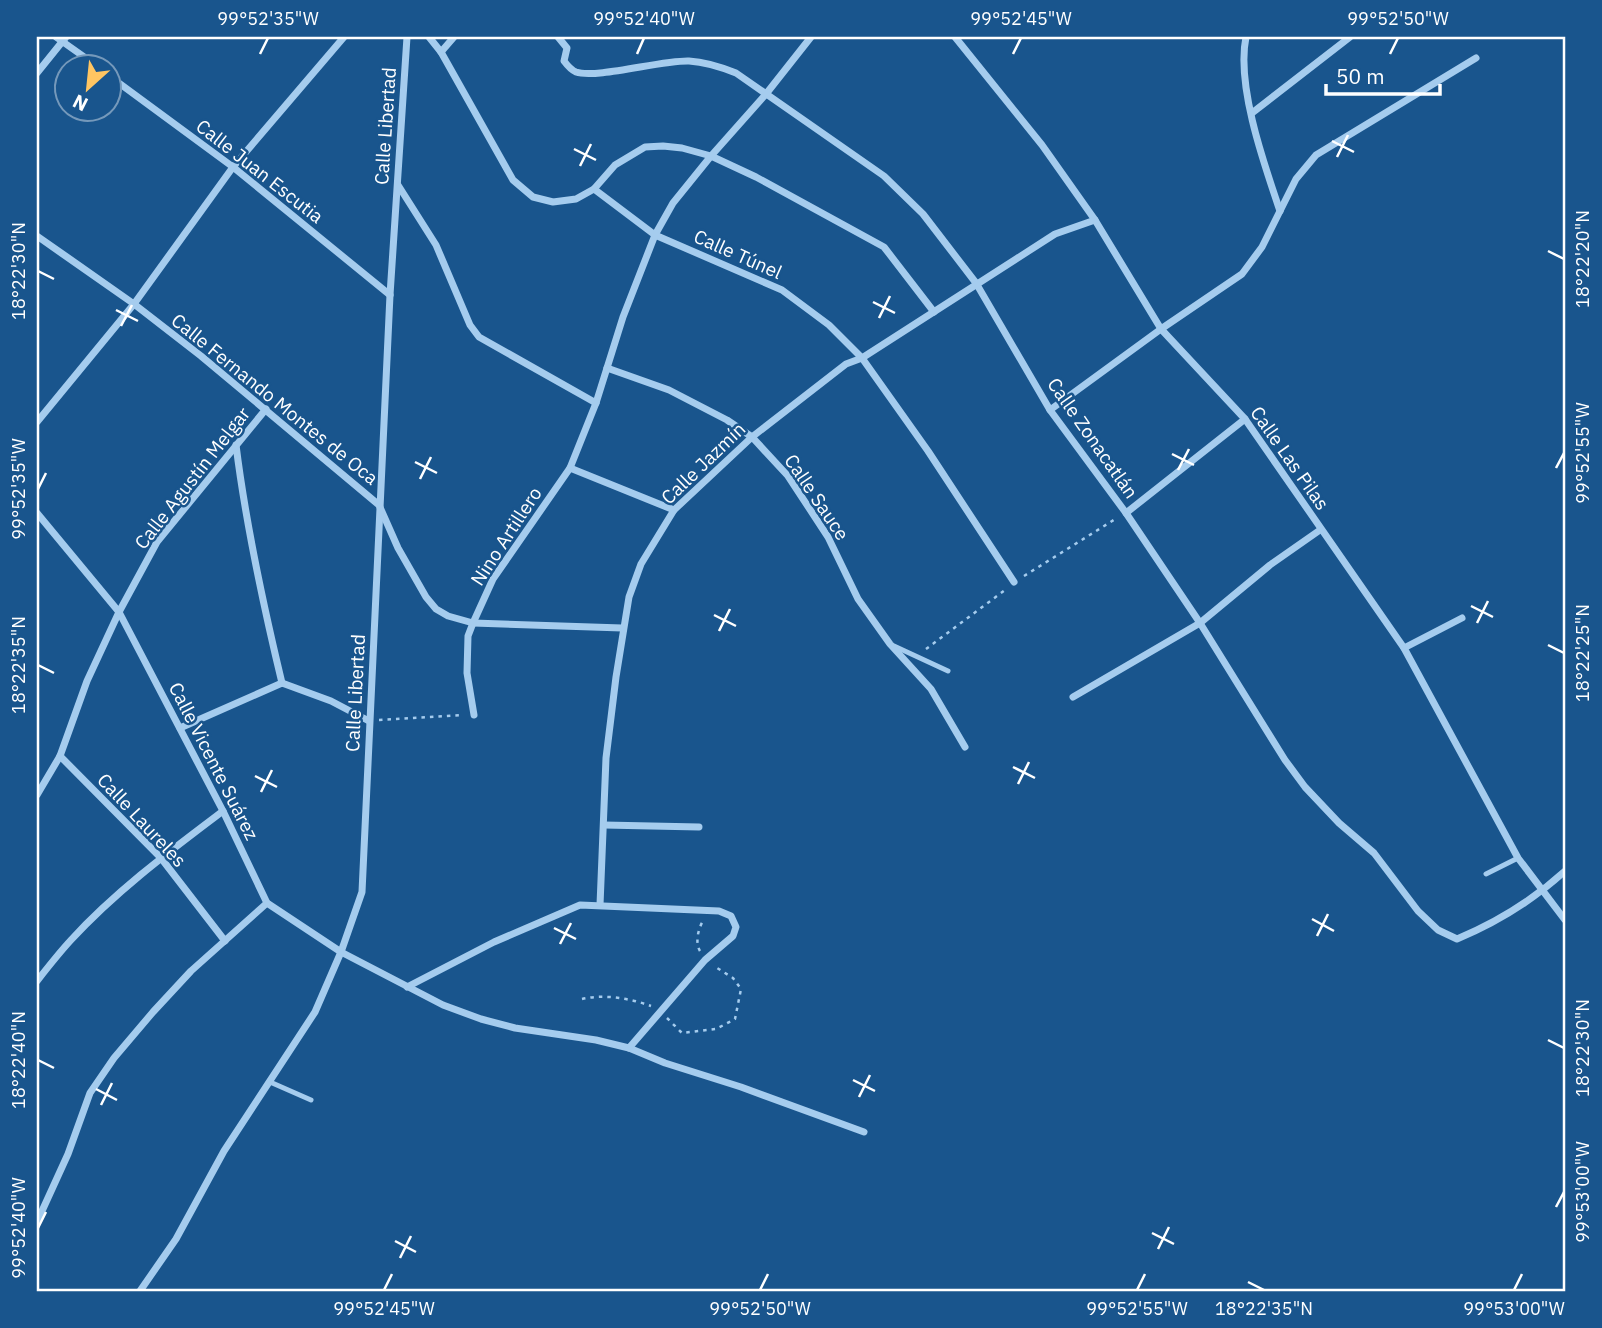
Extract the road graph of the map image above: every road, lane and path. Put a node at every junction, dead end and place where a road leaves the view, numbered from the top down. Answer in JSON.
{"nodes":[{"id":1,"x":344,"y":37,"type":"edge"},
{"id":2,"x":407,"y":37,"type":"edge"},
{"id":3,"x":429,"y":37,"type":"edge"},
{"id":4,"x":454,"y":37,"type":"edge"},
{"id":5,"x":558,"y":37,"type":"edge"},
{"id":6,"x":811,"y":37,"type":"edge"},
{"id":7,"x":955,"y":37,"type":"edge"},
{"id":8,"x":1247,"y":37,"type":"edge"},
{"id":9,"x":1350,"y":37,"type":"edge"},
{"id":10,"x":62,"y":38,"type":"edge"},
{"id":11,"x":80,"y":52,"type":"edge"},
{"id":12,"x":441,"y":52,"type":"junction"},
{"id":13,"x":1475,"y":58,"type":"dead end"},
{"id":14,"x":37,"y":74,"type":"edge"},
{"id":15,"x":122,"y":85,"type":"edge"},
{"id":16,"x":766,"y":94,"type":"junction"},
{"id":17,"x":1252,"y":113,"type":"junction"},
{"id":18,"x":711,"y":156,"type":"junction"},
{"id":19,"x":233,"y":167,"type":"junction"},
{"id":20,"x":397,"y":184,"type":"junction"},
{"id":21,"x":594,"y":189,"type":"junction"},
{"id":22,"x":1280,"y":212,"type":"junction"},
{"id":23,"x":1095,"y":220,"type":"junction"},
{"id":24,"x":655,"y":235,"type":"junction"},
{"id":25,"x":37,"y":236,"type":"edge"},
{"id":26,"x":976,"y":283,"type":"junction"},
{"id":27,"x":390,"y":295,"type":"junction"},
{"id":28,"x":134,"y":304,"type":"junction"},
{"id":29,"x":934,"y":312,"type":"junction"},
{"id":30,"x":1161,"y":329,"type":"junction"},
{"id":31,"x":862,"y":358,"type":"junction"},
{"id":32,"x":607,"y":368,"type":"junction"},
{"id":33,"x":596,"y":403,"type":"junction"},
{"id":34,"x":266,"y":409,"type":"junction"},
{"id":35,"x":1050,"y":410,"type":"junction"},
{"id":36,"x":1245,"y":419,"type":"junction"},
{"id":37,"x":37,"y":422,"type":"edge"},
{"id":38,"x":752,"y":437,"type":"junction"},
{"id":39,"x":236,"y":444,"type":"junction"},
{"id":40,"x":570,"y":468,"type":"junction"},
{"id":41,"x":379,"y":505,"type":"junction"},
{"id":42,"x":674,"y":510,"type":"junction"},
{"id":43,"x":37,"y":513,"type":"edge"},
{"id":44,"x":1126,"y":513,"type":"junction"},
{"id":45,"x":1320,"y":530,"type":"junction"},
{"id":46,"x":1014,"y":582,"type":"dead end"},
{"id":47,"x":119,"y":612,"type":"junction"},
{"id":48,"x":1462,"y":618,"type":"dead end"},
{"id":49,"x":473,"y":623,"type":"junction"},
{"id":50,"x":1200,"y":623,"type":"junction"},
{"id":51,"x":622,"y":628,"type":"junction"},
{"id":52,"x":890,"y":644,"type":"junction"},
{"id":53,"x":1404,"y":648,"type":"junction"},
{"id":54,"x":948,"y":671,"type":"dead end"},
{"id":55,"x":282,"y":683,"type":"junction"},
{"id":56,"x":1073,"y":697,"type":"dead end"},
{"id":57,"x":474,"y":715,"type":"joint"},
{"id":58,"x":369,"y":721,"type":"junction"},
{"id":59,"x":180,"y":728,"type":"junction"},
{"id":60,"x":965,"y":747,"type":"dead end"},
{"id":61,"x":60,"y":756,"type":"junction"},
{"id":62,"x":37,"y":795,"type":"edge"},
{"id":63,"x":223,"y":811,"type":"junction"},
{"id":64,"x":604,"y":825,"type":"junction"},
{"id":65,"x":699,"y":827,"type":"dead end"},
{"id":66,"x":161,"y":858,"type":"junction"},
{"id":67,"x":1518,"y":858,"type":"junction"},
{"id":68,"x":1565,"y":871,"type":"edge"},
{"id":69,"x":1486,"y":874,"type":"dead end"},
{"id":70,"x":1542,"y":892,"type":"junction"},
{"id":71,"x":267,"y":903,"type":"junction"},
{"id":72,"x":600,"y":905,"type":"junction"},
{"id":73,"x":1565,"y":920,"type":"edge"},
{"id":74,"x":225,"y":941,"type":"junction"},
{"id":75,"x":341,"y":952,"type":"junction"},
{"id":76,"x":37,"y":981,"type":"edge"},
{"id":77,"x":403,"y":985,"type":"junction"},
{"id":78,"x":629,"y":1048,"type":"junction"},
{"id":79,"x":270,"y":1083,"type":"junction"},
{"id":80,"x":312,"y":1100,"type":"dead end"},
{"id":81,"x":864,"y":1132,"type":"dead end"},
{"id":82,"x":37,"y":1222,"type":"edge"},
{"id":83,"x":141,"y":1291,"type":"edge"}],
"edges":[{"from":1,"to":19,"type":"street"},
{"from":2,"to":20,"type":"street","name":"Calle Libertad"},
{"from":3,"to":12,"type":"street"},
{"from":4,"to":12,"type":"street"},
{"from":5,"to":16,"type":"street","name":"Calle Zonacatlán"},
{"from":6,"to":16,"type":"street","name":"Nino Artillero"},
{"from":7,"to":23,"type":"street","name":"Calle Las Pilas"},
{"from":8,"to":17,"type":"street"},
{"from":9,"to":17,"type":"street"},
{"from":10,"to":11,"type":"street"},
{"from":10,"to":14,"type":"street"},
{"from":12,"to":21,"type":"street"},
{"from":13,"to":22,"type":"street"},
{"from":15,"to":19,"type":"street","name":"Calle Juan Escutia"},
{"from":16,"to":18,"type":"street","name":"Nino Artillero"},
{"from":16,"to":26,"type":"street","name":"Calle Zonacatlán"},
{"from":17,"to":22,"type":"street"},
{"from":18,"to":21,"type":"street"},
{"from":18,"to":24,"type":"street","name":"Nino Artillero"},
{"from":18,"to":29,"type":"street"},
{"from":19,"to":27,"type":"street","name":"Calle Juan Escutia"},
{"from":19,"to":28,"type":"street"},
{"from":20,"to":27,"type":"street","name":"Calle Libertad"},
{"from":20,"to":33,"type":"street"},
{"from":21,"to":24,"type":"street","name":"Calle Túnel"},
{"from":22,"to":30,"type":"street"},
{"from":23,"to":26,"type":"street","name":"Calle Jazmín"},
{"from":23,"to":30,"type":"street","name":"Calle Las Pilas"},
{"from":24,"to":31,"type":"street","name":"Calle Túnel"},
{"from":24,"to":32,"type":"street","name":"Nino Artillero"},
{"from":25,"to":28,"type":"street","name":"Calle Fernando Montes de Oca"},
{"from":26,"to":29,"type":"street","name":"Calle Jazmín"},
{"from":26,"to":35,"type":"street","name":"Calle Zonacatlán"},
{"from":27,"to":41,"type":"street","name":"Calle Libertad"},
{"from":28,"to":34,"type":"street","name":"Calle Fernando Montes de Oca"},
{"from":28,"to":37,"type":"street"},
{"from":29,"to":31,"type":"street","name":"Calle Jazmín"},
{"from":30,"to":35,"type":"street"},
{"from":30,"to":36,"type":"street","name":"Calle Las Pilas"},
{"from":31,"to":38,"type":"street","name":"Calle Jazmín"},
{"from":31,"to":46,"type":"street","name":"Calle Túnel"},
{"from":32,"to":33,"type":"street","name":"Nino Artillero"},
{"from":32,"to":38,"type":"street","name":"Calle Sauce"},
{"from":33,"to":40,"type":"street","name":"Nino Artillero"},
{"from":34,"to":39,"type":"street","name":"Calle Agustín Melgar"},
{"from":34,"to":41,"type":"street","name":"Calle Fernando Montes de Oca"},
{"from":35,"to":44,"type":"street","name":"Calle Zonacatlán"},
{"from":36,"to":44,"type":"street"},
{"from":36,"to":45,"type":"street","name":"Calle Las Pilas"},
{"from":38,"to":42,"type":"street","name":"Calle Jazmín"},
{"from":38,"to":52,"type":"street","name":"Calle Sauce"},
{"from":39,"to":47,"type":"street","name":"Calle Agustín Melgar"},
{"from":39,"to":55,"type":"street"},
{"from":40,"to":42,"type":"street"},
{"from":40,"to":49,"type":"street","name":"Nino Artillero"},
{"from":41,"to":49,"type":"street","name":"Calle Fernando Montes de Oca"},
{"from":41,"to":58,"type":"street","name":"Calle Libertad"},
{"from":42,"to":51,"type":"street","name":"Calle Jazmín"},
{"from":43,"to":47,"type":"street","name":"Calle Vicente Suárez"},
{"from":44,"to":50,"type":"street","name":"Calle Zonacatlán"},
{"from":45,"to":50,"type":"street"},
{"from":45,"to":53,"type":"street","name":"Calle Las Pilas"},
{"from":47,"to":59,"type":"street","name":"Calle Vicente Suárez"},
{"from":47,"to":61,"type":"street","name":"Calle Agustín Melgar"},
{"from":48,"to":53,"type":"street"},
{"from":49,"to":51,"type":"street","name":"Calle Fernando Montes de Oca"},
{"from":49,"to":57,"type":"street","name":"Nino Artillero"},
{"from":50,"to":56,"type":"street"},
{"from":50,"to":70,"type":"street","name":"Calle Zonacatlán"},
{"from":51,"to":64,"type":"street","name":"Calle Jazmín"},
{"from":52,"to":54,"type":"lane"},
{"from":52,"to":60,"type":"street","name":"Calle Sauce"},
{"from":53,"to":67,"type":"street","name":"Calle Las Pilas"},
{"from":55,"to":58,"type":"street"},
{"from":55,"to":59,"type":"street"},
{"from":57,"to":58,"type":"path"},
{"from":58,"to":75,"type":"street","name":"Calle Libertad"},
{"from":59,"to":63,"type":"street","name":"Calle Vicente Suárez"},
{"from":61,"to":62,"type":"street","name":"Calle Agustín Melgar"},
{"from":61,"to":66,"type":"street","name":"Calle Laureles"},
{"from":63,"to":66,"type":"street"},
{"from":63,"to":71,"type":"street","name":"Calle Vicente Suárez"},
{"from":64,"to":65,"type":"street"},
{"from":64,"to":72,"type":"street","name":"Calle Jazmín"},
{"from":66,"to":74,"type":"street","name":"Calle Laureles"},
{"from":66,"to":76,"type":"street"},
{"from":67,"to":69,"type":"lane"},
{"from":67,"to":70,"type":"street","name":"Calle Las Pilas"},
{"from":68,"to":70,"type":"street"},
{"from":70,"to":73,"type":"street","name":"Calle Las Pilas"},
{"from":71,"to":74,"type":"street"},
{"from":71,"to":75,"type":"street"},
{"from":72,"to":77,"type":"street"},
{"from":72,"to":78,"type":"street"},
{"from":74,"to":82,"type":"street"},
{"from":75,"to":77,"type":"street"},
{"from":75,"to":79,"type":"street","name":"Calle Libertad"},
{"from":77,"to":78,"type":"street"},
{"from":78,"to":81,"type":"street"},
{"from":79,"to":80,"type":"lane"},
{"from":79,"to":83,"type":"street","name":"Calle Libertad"}]}
